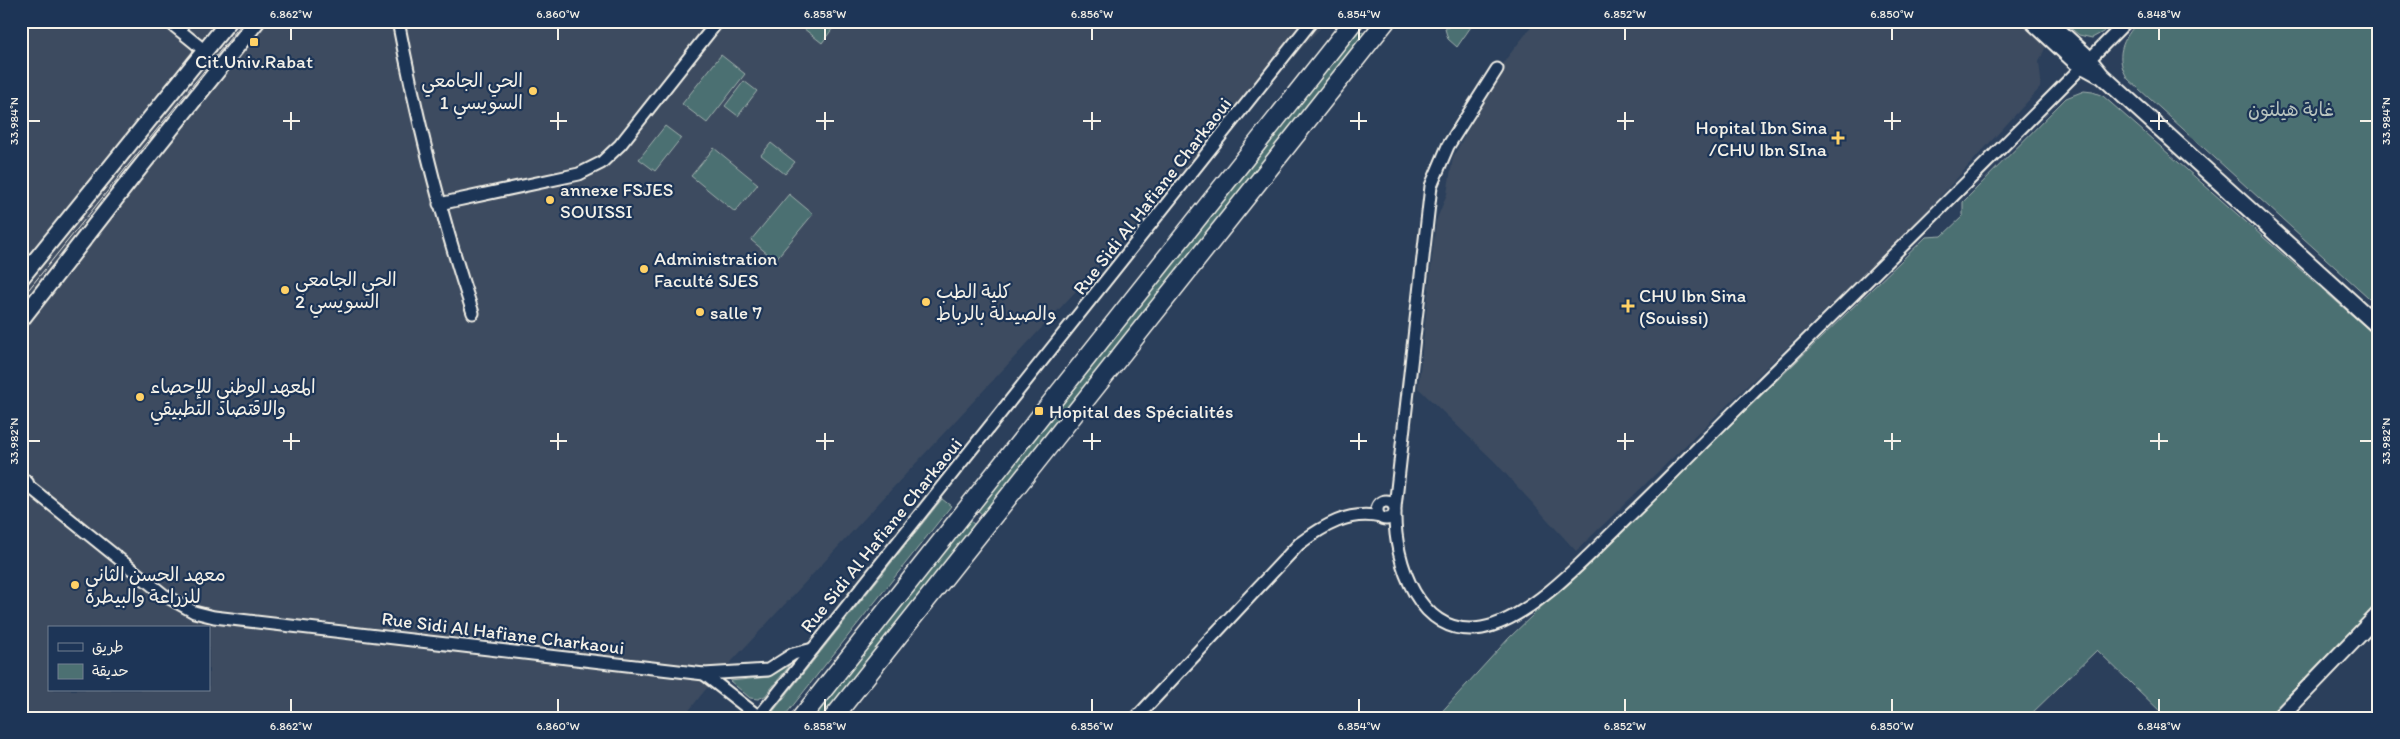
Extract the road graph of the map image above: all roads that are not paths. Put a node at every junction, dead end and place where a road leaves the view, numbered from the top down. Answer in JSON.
{"nodes":[{"id":1,"x":168,"y":21,"type":"edge"},
{"id":2,"x":228,"y":21,"type":"edge"},
{"id":3,"x":257,"y":21,"type":"edge"},
{"id":4,"x":398,"y":21,"type":"edge"},
{"id":5,"x":718,"y":21,"type":"edge"},
{"id":6,"x":1312,"y":21,"type":"edge"},
{"id":7,"x":1354,"y":21,"type":"edge"},
{"id":8,"x":1386,"y":21,"type":"edge"},
{"id":9,"x":2032,"y":21,"type":"edge"},
{"id":10,"x":2048,"y":21,"type":"edge"},
{"id":11,"x":2127,"y":21,"type":"edge"},
{"id":12,"x":205,"y":51,"type":"junction"},
{"id":13,"x":2086,"y":63,"type":"junction"},
{"id":14,"x":1497,"y":68,"type":"dead end"},
{"id":15,"x":439,"y":204,"type":"junction"},
{"id":16,"x":21,"y":278,"type":"edge"},
{"id":17,"x":473,"y":313,"type":"dead end"},
{"id":18,"x":21,"y":320,"type":"edge"},
{"id":19,"x":2379,"y":327,"type":"edge"},
{"id":20,"x":1399,"y":477,"type":"junction"},
{"id":21,"x":23,"y":485,"type":"edge"},
{"id":22,"x":1386,"y":511,"type":"junction"},
{"id":23,"x":2379,"y":614,"type":"edge"},
{"id":24,"x":813,"y":649,"type":"junction"},
{"id":25,"x":704,"y":674,"type":"junction"},
{"id":26,"x":759,"y":718,"type":"edge"},
{"id":27,"x":801,"y":718,"type":"edge"},
{"id":28,"x":833,"y":718,"type":"edge"},
{"id":29,"x":1136,"y":718,"type":"edge"},
{"id":30,"x":2279,"y":718,"type":"edge"}],
"edges":[{"from":1,"to":12,"type":"street"},
{"from":2,"to":12,"type":"street"},
{"from":3,"to":18,"type":"street"},
{"from":4,"to":15,"type":"street"},
{"from":5,"to":15,"type":"street"},
{"from":6,"to":24,"type":"street","name":"Rue Sidi Al Hafiane Charkaoui"},
{"from":7,"to":27,"type":"main road"},
{"from":8,"to":28,"type":"main road"},
{"from":9,"to":13,"type":"street"},
{"from":10,"to":13,"type":"street"},
{"from":11,"to":13,"type":"street"},
{"from":12,"to":16,"type":"street"},
{"from":13,"to":19,"type":"street"},
{"from":13,"to":22,"type":"street"},
{"from":14,"to":20,"type":"street"},
{"from":15,"to":17,"type":"street"},
{"from":20,"to":22,"type":"street"},
{"from":20,"to":22,"type":"street"},
{"from":21,"to":25,"type":"street","name":"Rue Sidi Al Hafiane Charkaoui"},
{"from":22,"to":29,"type":"street"},
{"from":23,"to":30,"type":"street"},
{"from":24,"to":25,"type":"street","name":"Rue Sidi Al Hafiane Charkaoui"},
{"from":24,"to":26,"type":"street"},
{"from":25,"to":26,"type":"street"}]}
